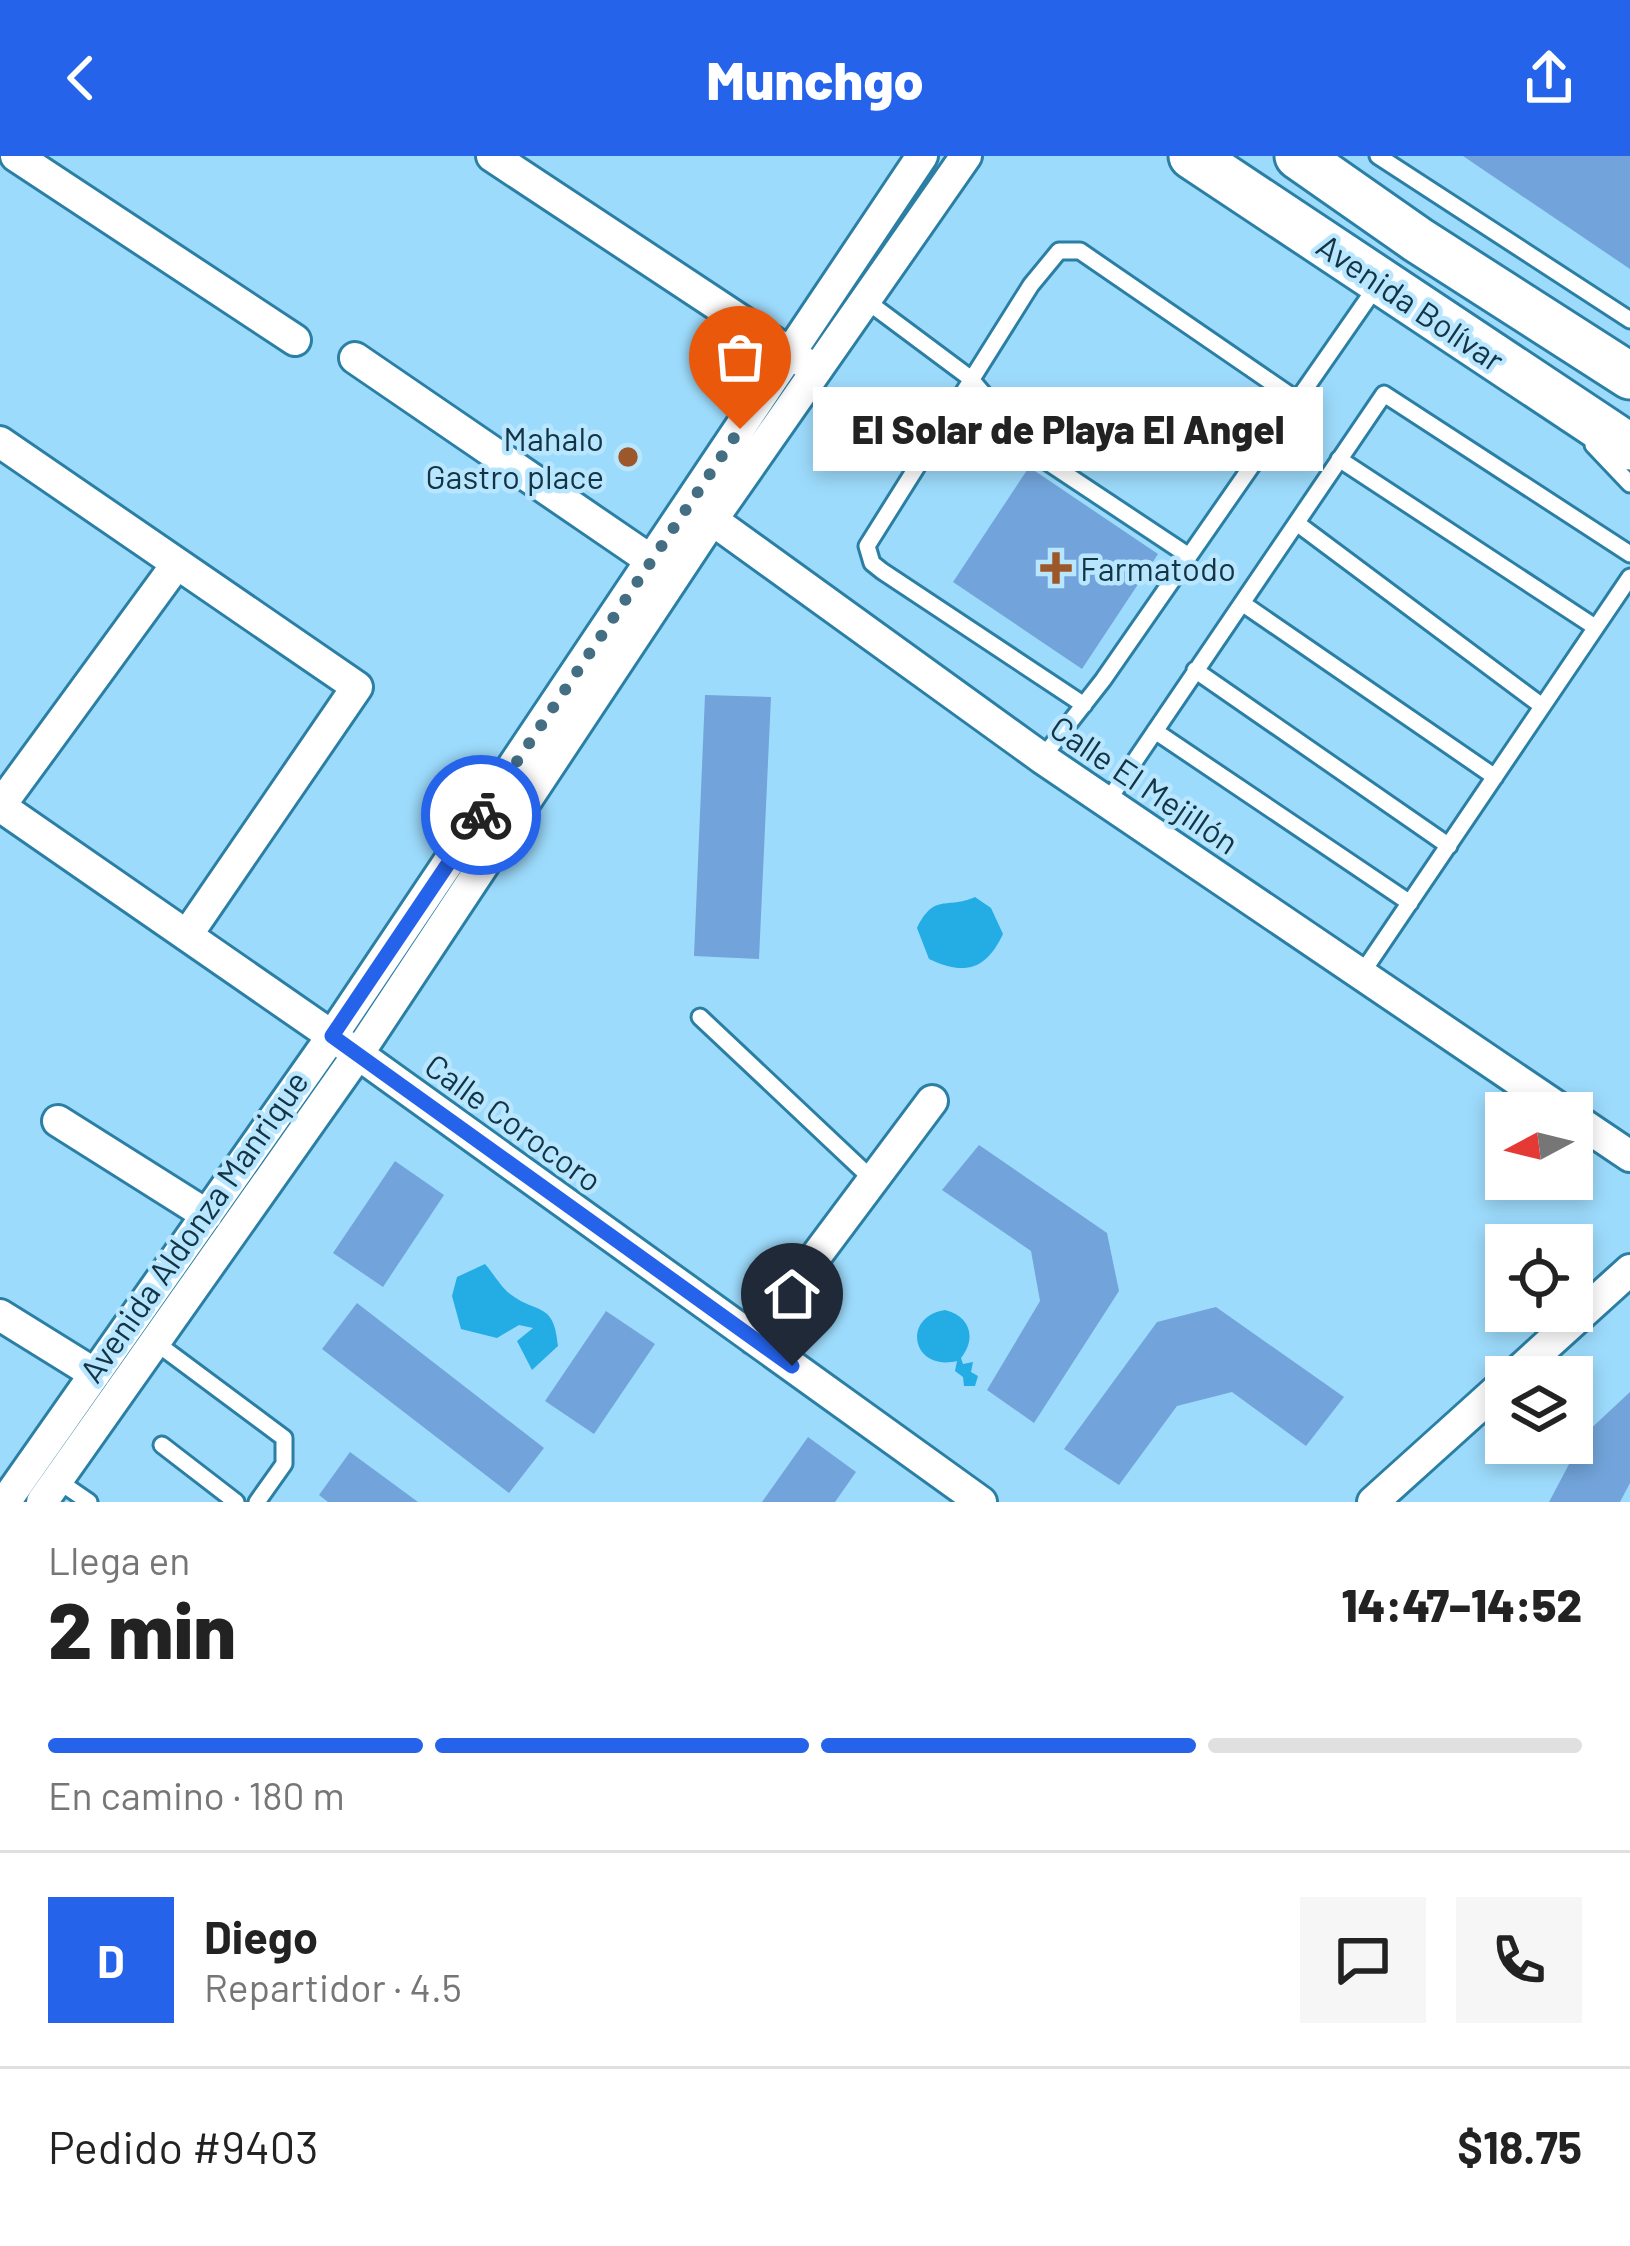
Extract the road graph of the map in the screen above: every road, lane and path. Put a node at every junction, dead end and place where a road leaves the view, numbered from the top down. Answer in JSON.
{"nodes":[{"id":1,"x":16,"y":156,"type":"edge"},
{"id":2,"x":493,"y":156,"type":"edge"},
{"id":3,"x":922,"y":156,"type":"edge"},
{"id":4,"x":965,"y":156,"type":"edge"},
{"id":5,"x":1192,"y":156,"type":"edge"},
{"id":6,"x":1298,"y":156,"type":"edge"},
{"id":7,"x":1378,"y":156,"type":"edge"},
{"id":8,"x":0,"y":180,"type":"edge"},
{"id":9,"x":1379,"y":281,"type":"junction"},
{"id":10,"x":863,"y":299,"type":"junction"},
{"id":11,"x":1630,"y":320,"type":"edge"},
{"id":12,"x":295,"y":340,"type":"dead end"},
{"id":13,"x":355,"y":358,"type":"dead end"},
{"id":14,"x":803,"y":361,"type":"junction"},
{"id":15,"x":1630,"y":376,"type":"edge"},
{"id":16,"x":970,"y":378,"type":"junction"},
{"id":17,"x":1527,"y":379,"type":"junction"},
{"id":18,"x":1297,"y":400,"type":"junction"},
{"id":19,"x":0,"y":442,"type":"edge"},
{"id":20,"x":1630,"y":447,"type":"edge"},
{"id":21,"x":1339,"y":459,"type":"junction"},
{"id":22,"x":1630,"y":484,"type":"edge"},
{"id":23,"x":701,"y":512,"type":"junction"},
{"id":24,"x":1298,"y":524,"type":"junction"},
{"id":25,"x":1630,"y":554,"type":"edge"},
{"id":26,"x":1189,"y":556,"type":"junction"},
{"id":27,"x":176,"y":565,"type":"junction"},
{"id":28,"x":663,"y":569,"type":"junction"},
{"id":29,"x":1630,"y":577,"type":"edge"},
{"id":30,"x":1242,"y":603,"type":"junction"},
{"id":31,"x":1595,"y":627,"type":"junction"},
{"id":32,"x":1196,"y":670,"type":"junction"},
{"id":33,"x":1084,"y":705,"type":"junction"},
{"id":34,"x":1542,"y":706,"type":"junction"},
{"id":35,"x":1154,"y":731,"type":"junction"},
{"id":36,"x":1042,"y":758,"type":"junction"},
{"id":37,"x":1495,"y":777,"type":"junction"},
{"id":38,"x":1106,"y":802,"type":"junction"},
{"id":39,"x":0,"y":806,"type":"edge"},
{"id":40,"x":1449,"y":846,"type":"junction"},
{"id":41,"x":1411,"y":903,"type":"junction"},
{"id":42,"x":187,"y":935,"type":"junction"},
{"id":43,"x":1363,"y":974,"type":"junction"},
{"id":44,"x":700,"y":1017,"type":"dead end"},
{"id":45,"x":332,"y":1036,"type":"junction"},
{"id":46,"x":358,"y":1054,"type":"junction"},
{"id":47,"x":1535,"y":1092,"type":"edge"},
{"id":48,"x":932,"y":1101,"type":"dead end"},
{"id":49,"x":58,"y":1121,"type":"dead end"},
{"id":50,"x":1593,"y":1131,"type":"edge"},
{"id":51,"x":1630,"y":1156,"type":"edge"},
{"id":52,"x":873,"y":1180,"type":"junction"},
{"id":53,"x":207,"y":1215,"type":"junction"},
{"id":54,"x":1630,"y":1270,"type":"edge"},
{"id":55,"x":0,"y":1315,"type":"edge"},
{"id":56,"x":754,"y":1339,"type":"junction"},
{"id":57,"x":155,"y":1342,"type":"junction"},
{"id":58,"x":1535,"y":1356,"type":"edge"},
{"id":59,"x":95,"y":1374,"type":"junction"},
{"id":60,"x":1485,"y":1402,"type":"edge"},
{"id":61,"x":162,"y":1445,"type":"dead end"},
{"id":62,"x":50,"y":1491,"type":"edge"},
{"id":63,"x":5,"y":1502,"type":"edge"},
{"id":64,"x":89,"y":1502,"type":"edge"},
{"id":65,"x":236,"y":1502,"type":"edge"},
{"id":66,"x":256,"y":1502,"type":"edge"},
{"id":67,"x":981,"y":1502,"type":"edge"},
{"id":68,"x":1373,"y":1502,"type":"edge"}],
"edges":[{"from":1,"to":8,"type":"street"},
{"from":1,"to":12,"type":"street"},
{"from":2,"to":14,"type":"street"},
{"from":3,"to":14,"type":"street","name":"Avenida Aldonza Manrique"},
{"from":4,"to":10,"type":"street","name":"Avenida Aldonza Manrique"},
{"from":5,"to":9,"type":"street","name":"Avenida Bolívar"},
{"from":6,"to":15,"type":"street","name":"Avenida Bolívar"},
{"from":7,"to":11,"type":"lane"},
{"from":9,"to":17,"type":"street","name":"Avenida Bolívar"},
{"from":9,"to":18,"type":"lane"},
{"from":10,"to":14,"type":"street","name":"Avenida Aldonza Manrique"},
{"from":10,"to":16,"type":"lane"},
{"from":13,"to":28,"type":"street"},
{"from":14,"to":23,"type":"street","name":"Avenida Aldonza Manrique"},
{"from":16,"to":18,"type":"lane"},
{"from":16,"to":26,"type":"lane"},
{"from":16,"to":33,"type":"lane"},
{"from":17,"to":20,"type":"street","name":"Avenida Bolívar"},
{"from":17,"to":22,"type":"lane"},
{"from":18,"to":26,"type":"lane"},
{"from":19,"to":27,"type":"street"},
{"from":21,"to":24,"type":"lane"},
{"from":21,"to":25,"type":"lane"},
{"from":21,"to":31,"type":"lane"},
{"from":23,"to":28,"type":"street","name":"Avenida Aldonza Manrique"},
{"from":23,"to":36,"type":"street","name":"Calle El Mejillón"},
{"from":24,"to":30,"type":"lane"},
{"from":24,"to":34,"type":"lane"},
{"from":26,"to":33,"type":"lane"},
{"from":27,"to":39,"type":"street"},
{"from":27,"to":42,"type":"street"},
{"from":28,"to":45,"type":"street","name":"Avenida Aldonza Manrique"},
{"from":28,"to":46,"type":"street","name":"Avenida Aldonza Manrique"},
{"from":29,"to":31,"type":"lane"},
{"from":30,"to":32,"type":"lane"},
{"from":30,"to":37,"type":"lane"},
{"from":31,"to":34,"type":"lane"},
{"from":32,"to":35,"type":"lane"},
{"from":32,"to":40,"type":"lane"},
{"from":33,"to":36,"type":"lane"},
{"from":34,"to":37,"type":"lane"},
{"from":35,"to":38,"type":"lane"},
{"from":35,"to":41,"type":"lane"},
{"from":36,"to":38,"type":"street","name":"Calle El Mejillón"},
{"from":37,"to":40,"type":"lane"},
{"from":38,"to":43,"type":"street","name":"Calle El Mejillón"},
{"from":39,"to":42,"type":"street","name":"Calle Corocoro"},
{"from":40,"to":41,"type":"lane"},
{"from":41,"to":43,"type":"lane"},
{"from":42,"to":45,"type":"street","name":"Calle Corocoro"},
{"from":43,"to":47,"type":"street","name":"Calle El Mejillón"},
{"from":44,"to":52,"type":"lane"},
{"from":45,"to":46,"type":"street","name":"Calle Corocoro"},
{"from":45,"to":53,"type":"street","name":"Avenida Aldonza Manrique"},
{"from":46,"to":56,"type":"street","name":"Calle Corocoro"},
{"from":46,"to":57,"type":"street","name":"Avenida Aldonza Manrique"},
{"from":48,"to":52,"type":"street"},
{"from":49,"to":53,"type":"street"},
{"from":50,"to":51,"type":"street","name":"Calle El Mejillón"},
{"from":52,"to":56,"type":"street"},
{"from":53,"to":59,"type":"street","name":"Avenida Aldonza Manrique"},
{"from":54,"to":58,"type":"street"},
{"from":55,"to":59,"type":"street"},
{"from":56,"to":67,"type":"street","name":"Calle Corocoro"},
{"from":57,"to":62,"type":"street","name":"Avenida Aldonza Manrique"},
{"from":57,"to":66,"type":"lane"},
{"from":59,"to":63,"type":"street","name":"Avenida Aldonza Manrique"},
{"from":60,"to":68,"type":"street"},
{"from":61,"to":65,"type":"lane"},
{"from":62,"to":64,"type":"lane"}]}
